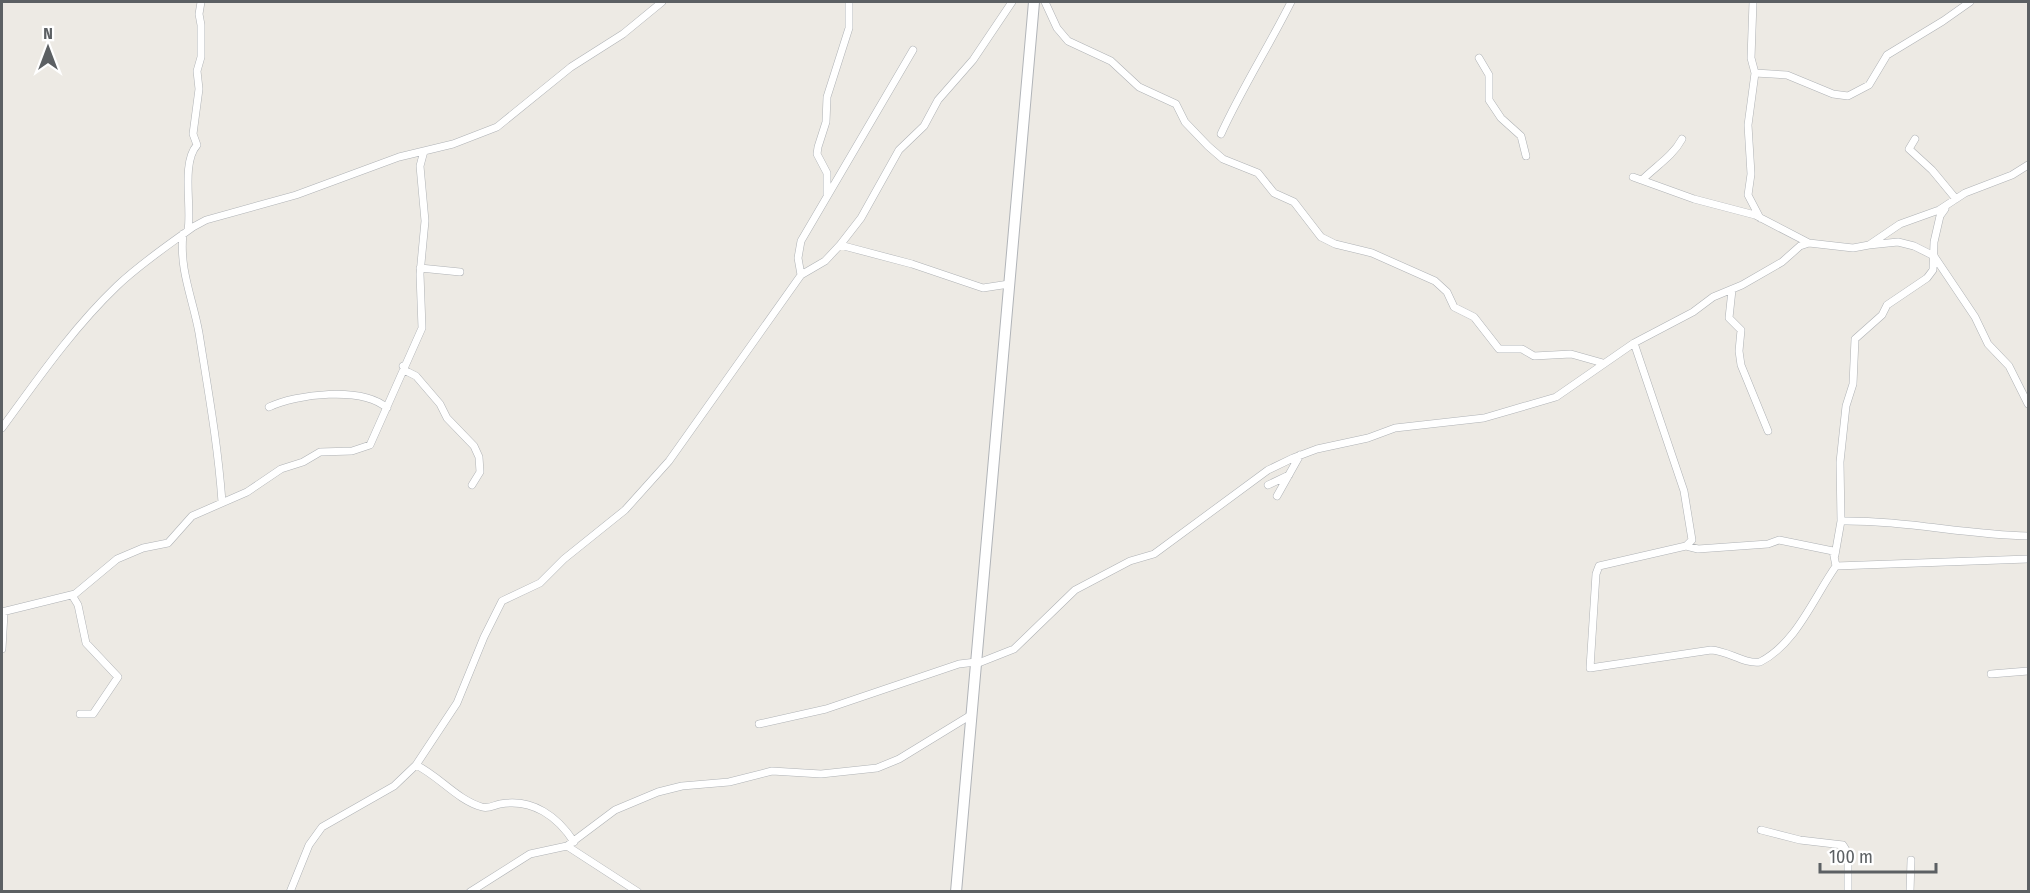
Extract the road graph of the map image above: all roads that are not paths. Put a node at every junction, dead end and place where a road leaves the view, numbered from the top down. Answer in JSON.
{"nodes":[{"id":1,"x":201,"y":2,"type":"edge"},
{"id":2,"x":662,"y":2,"type":"edge"},
{"id":3,"x":849,"y":2,"type":"edge"},
{"id":4,"x":1012,"y":2,"type":"edge"},
{"id":5,"x":1034,"y":2,"type":"edge"},
{"id":6,"x":1045,"y":2,"type":"edge"},
{"id":7,"x":1291,"y":2,"type":"edge"},
{"id":8,"x":1753,"y":2,"type":"edge"},
{"id":9,"x":1970,"y":2,"type":"edge"},
{"id":10,"x":913,"y":50,"type":"dead end"},
{"id":11,"x":1479,"y":58,"type":"dead end"},
{"id":12,"x":1755,"y":73,"type":"junction"},
{"id":13,"x":1221,"y":134,"type":"dead end"},
{"id":14,"x":1682,"y":139,"type":"dead end"},
{"id":15,"x":1915,"y":139,"type":"dead end"},
{"id":16,"x":424,"y":151,"type":"junction"},
{"id":17,"x":1526,"y":156,"type":"dead end"},
{"id":18,"x":2028,"y":165,"type":"edge"},
{"id":19,"x":1633,"y":177,"type":"dead end"},
{"id":20,"x":1642,"y":180,"type":"junction"},
{"id":21,"x":827,"y":196,"type":"junction"},
{"id":22,"x":1956,"y":199,"type":"junction"},
{"id":23,"x":1947,"y":206,"type":"junction"},
{"id":24,"x":1760,"y":218,"type":"junction"},
{"id":25,"x":185,"y":232,"type":"junction"},
{"id":26,"x":1809,"y":243,"type":"junction"},
{"id":27,"x":840,"y":245,"type":"junction"},
{"id":28,"x":1869,"y":245,"type":"junction"},
{"id":29,"x":1934,"y":256,"type":"junction"},
{"id":30,"x":420,"y":268,"type":"junction"},
{"id":31,"x":460,"y":272,"type":"dead end"},
{"id":32,"x":801,"y":275,"type":"junction"},
{"id":33,"x":1009,"y":284,"type":"junction"},
{"id":34,"x":1732,"y":290,"type":"junction"},
{"id":35,"x":1634,"y":344,"type":"junction"},
{"id":36,"x":1603,"y":363,"type":"junction"},
{"id":37,"x":403,"y":366,"type":"junction"},
{"id":38,"x":391,"y":396,"type":"junction"},
{"id":39,"x":377,"y":400,"type":"junction"},
{"id":40,"x":2028,"y":404,"type":"edge"},
{"id":41,"x":269,"y":407,"type":"dead end"},
{"id":42,"x":387,"y":408,"type":"junction"},
{"id":43,"x":2,"y":428,"type":"edge"},
{"id":44,"x":1768,"y":431,"type":"dead end"},
{"id":45,"x":1300,"y":455,"type":"junction"},
{"id":46,"x":1289,"y":475,"type":"junction"},
{"id":47,"x":472,"y":485,"type":"dead end"},
{"id":48,"x":1268,"y":485,"type":"dead end"},
{"id":49,"x":1277,"y":496,"type":"dead end"},
{"id":50,"x":222,"y":502,"type":"junction"},
{"id":51,"x":1841,"y":521,"type":"junction"},
{"id":52,"x":2028,"y":536,"type":"edge"},
{"id":53,"x":1686,"y":546,"type":"junction"},
{"id":54,"x":1835,"y":558,"type":"junction"},
{"id":55,"x":2028,"y":559,"type":"edge"},
{"id":56,"x":1836,"y":566,"type":"junction"},
{"id":57,"x":72,"y":595,"type":"junction"},
{"id":58,"x":3,"y":612,"type":"edge"},
{"id":59,"x":2,"y":649,"type":"edge"},
{"id":60,"x":976,"y":663,"type":"junction"},
{"id":61,"x":2028,"y":671,"type":"edge"},
{"id":62,"x":1991,"y":674,"type":"dead end"},
{"id":63,"x":80,"y":714,"type":"dead end"},
{"id":64,"x":971,"y":715,"type":"junction"},
{"id":65,"x":759,"y":724,"type":"dead end"},
{"id":66,"x":416,"y":765,"type":"junction"},
{"id":67,"x":1761,"y":830,"type":"dead end"},
{"id":68,"x":574,"y":842,"type":"junction"},
{"id":69,"x":567,"y":846,"type":"junction"},
{"id":70,"x":1911,"y":860,"type":"dead end"},
{"id":71,"x":290,"y":891,"type":"edge"},
{"id":72,"x":470,"y":891,"type":"edge"},
{"id":73,"x":638,"y":891,"type":"edge"},
{"id":74,"x":956,"y":891,"type":"edge"},
{"id":75,"x":1848,"y":891,"type":"edge"},
{"id":76,"x":1910,"y":891,"type":"edge"}],
"edges":[{"from":1,"to":25,"type":"street"},
{"from":2,"to":16,"type":"street"},
{"from":3,"to":21,"type":"street"},
{"from":4,"to":27,"type":"street"},
{"from":5,"to":33,"type":"street"},
{"from":6,"to":36,"type":"street"},
{"from":7,"to":13,"type":"street"},
{"from":8,"to":12,"type":"street"},
{"from":9,"to":12,"type":"street"},
{"from":10,"to":21,"type":"street"},
{"from":11,"to":17,"type":"street"},
{"from":12,"to":24,"type":"street"},
{"from":14,"to":20,"type":"street"},
{"from":15,"to":22,"type":"street"},
{"from":16,"to":25,"type":"street"},
{"from":16,"to":30,"type":"street"},
{"from":18,"to":22,"type":"street"},
{"from":19,"to":20,"type":"street"},
{"from":20,"to":24,"type":"street"},
{"from":21,"to":32,"type":"street"},
{"from":22,"to":23,"type":"street"},
{"from":23,"to":28,"type":"street"},
{"from":23,"to":29,"type":"street"},
{"from":24,"to":26,"type":"street"},
{"from":25,"to":43,"type":"street"},
{"from":25,"to":50,"type":"street"},
{"from":26,"to":28,"type":"street"},
{"from":26,"to":34,"type":"street"},
{"from":27,"to":32,"type":"street"},
{"from":27,"to":33,"type":"street"},
{"from":28,"to":29,"type":"street"},
{"from":29,"to":40,"type":"street"},
{"from":29,"to":51,"type":"street"},
{"from":30,"to":31,"type":"street"},
{"from":30,"to":37,"type":"street"},
{"from":32,"to":66,"type":"street"},
{"from":33,"to":60,"type":"street"},
{"from":34,"to":35,"type":"street"},
{"from":34,"to":44,"type":"street"},
{"from":35,"to":36,"type":"street"},
{"from":35,"to":53,"type":"street"},
{"from":36,"to":45,"type":"street"},
{"from":37,"to":38,"type":"street"},
{"from":37,"to":47,"type":"street"},
{"from":38,"to":39,"type":"street"},
{"from":38,"to":42,"type":"street"},
{"from":39,"to":41,"type":"street"},
{"from":39,"to":42,"type":"street"},
{"from":42,"to":50,"type":"street"},
{"from":45,"to":46,"type":"street"},
{"from":45,"to":60,"type":"street"},
{"from":46,"to":48,"type":"street"},
{"from":46,"to":49,"type":"street"},
{"from":50,"to":57,"type":"street"},
{"from":51,"to":52,"type":"street"},
{"from":51,"to":54,"type":"street"},
{"from":53,"to":54,"type":"street"},
{"from":53,"to":56,"type":"street"},
{"from":54,"to":56,"type":"street"},
{"from":55,"to":56,"type":"street"},
{"from":57,"to":58,"type":"street"},
{"from":57,"to":63,"type":"street"},
{"from":58,"to":59,"type":"street"},
{"from":60,"to":64,"type":"street"},
{"from":60,"to":65,"type":"street"},
{"from":61,"to":62,"type":"street"},
{"from":64,"to":68,"type":"street"},
{"from":64,"to":74,"type":"street"},
{"from":66,"to":68,"type":"street"},
{"from":66,"to":71,"type":"street"},
{"from":67,"to":75,"type":"street"},
{"from":68,"to":69,"type":"street"},
{"from":69,"to":72,"type":"street"},
{"from":69,"to":73,"type":"street"},
{"from":70,"to":76,"type":"street"}]}
